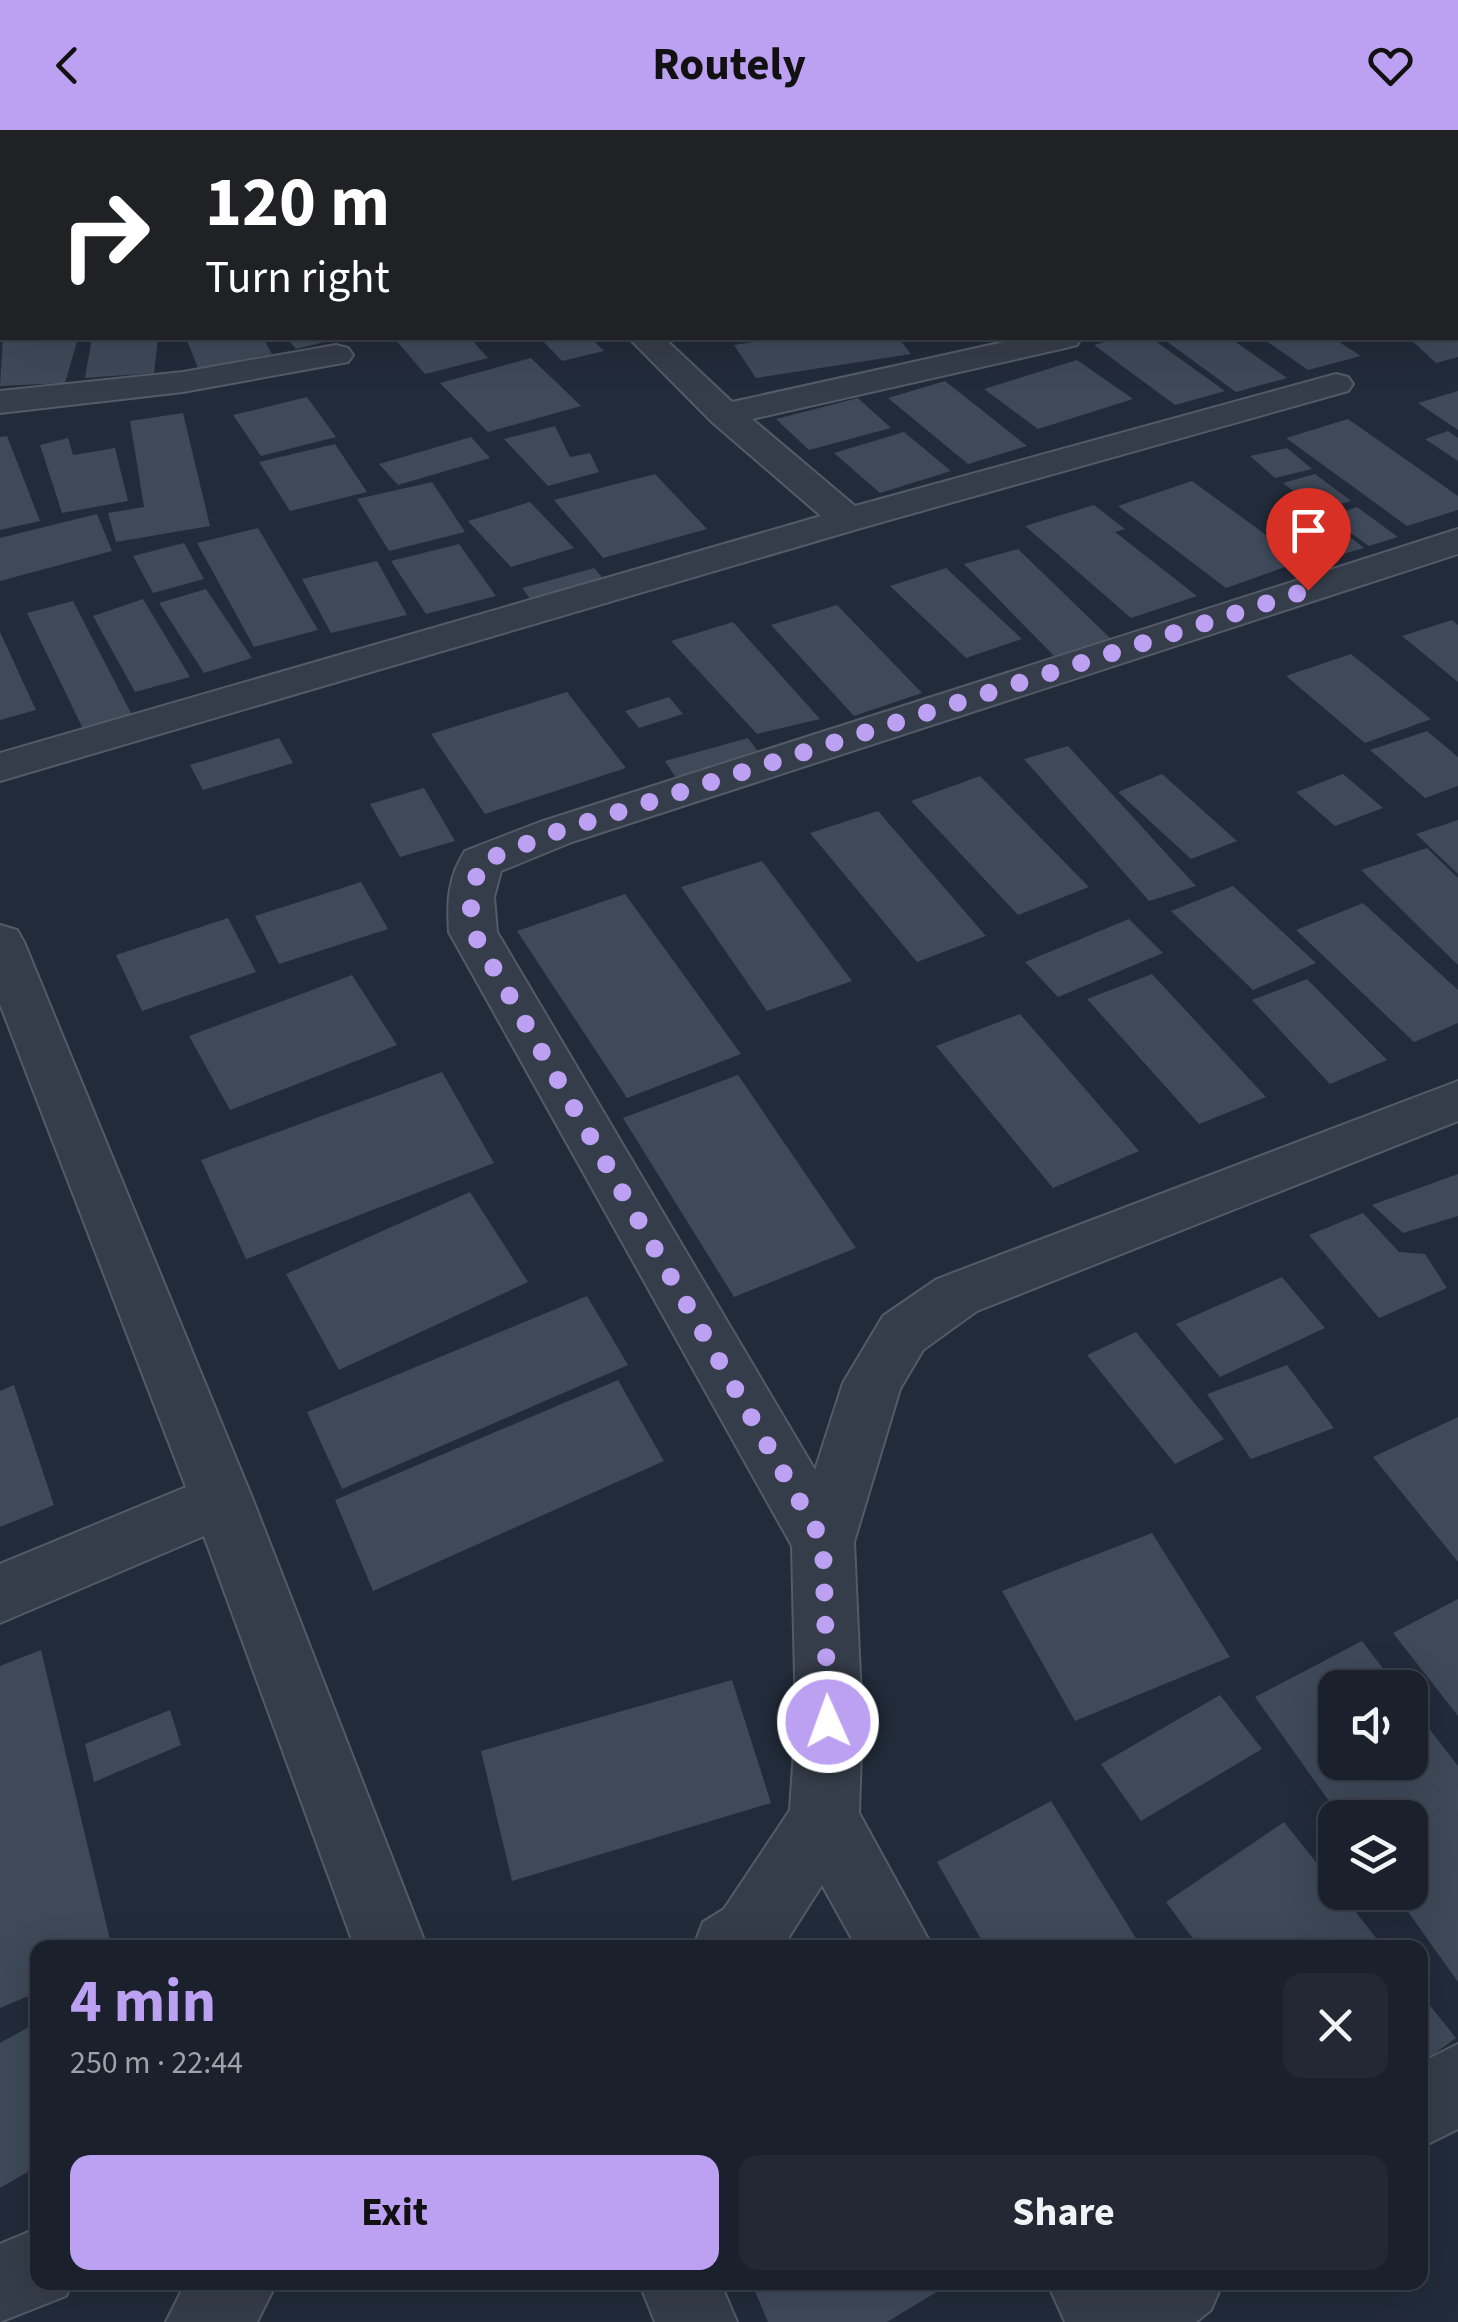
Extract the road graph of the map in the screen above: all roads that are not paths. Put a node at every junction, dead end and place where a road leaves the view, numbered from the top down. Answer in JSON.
{"nodes":[{"id":1,"x":647,"y":340,"type":"edge"},
{"id":2,"x":1056,"y":340,"type":"edge"},
{"id":3,"x":336,"y":355,"type":"dead end"},
{"id":4,"x":1336,"y":384,"type":"dead end"},
{"id":5,"x":0,"y":402,"type":"edge"},
{"id":6,"x":725,"y":414,"type":"junction"},
{"id":7,"x":848,"y":520,"type":"junction"},
{"id":8,"x":1458,"y":541,"type":"edge"},
{"id":9,"x":0,"y":767,"type":"edge"},
{"id":10,"x":3,"y":959,"type":"edge"},
{"id":11,"x":1458,"y":1100,"type":"edge"},
{"id":12,"x":222,"y":1500,"type":"junction"},
{"id":13,"x":823,"y":1542,"type":"junction"},
{"id":14,"x":0,"y":1594,"type":"edge"},
{"id":15,"x":824,"y":1820,"type":"junction"},
{"id":16,"x":388,"y":1940,"type":"edge"},
{"id":17,"x":740,"y":1940,"type":"edge"},
{"id":18,"x":892,"y":1940,"type":"edge"},
{"id":19,"x":1458,"y":2082,"type":"edge"},
{"id":20,"x":1428,"y":2104,"type":"edge"},
{"id":21,"x":30,"y":2272,"type":"edge"},
{"id":22,"x":0,"y":2285,"type":"edge"},
{"id":23,"x":231,"y":2290,"type":"edge"},
{"id":24,"x":682,"y":2290,"type":"edge"},
{"id":25,"x":1092,"y":2290,"type":"edge"},
{"id":26,"x":1171,"y":2290,"type":"edge"},
{"id":27,"x":207,"y":2322,"type":"edge"},
{"id":28,"x":696,"y":2322,"type":"edge"},
{"id":29,"x":1110,"y":2322,"type":"edge"},
{"id":30,"x":1128,"y":2322,"type":"edge"}],
"edges":[{"from":1,"to":6,"type":"street"},
{"from":2,"to":6,"type":"street"},
{"from":3,"to":5,"type":"street"},
{"from":4,"to":7,"type":"street"},
{"from":6,"to":7,"type":"street"},
{"from":7,"to":9,"type":"street"},
{"from":8,"to":13,"type":"street"},
{"from":10,"to":12,"type":"street"},
{"from":11,"to":13,"type":"street"},
{"from":12,"to":14,"type":"street"},
{"from":12,"to":16,"type":"street"},
{"from":13,"to":15,"type":"street"},
{"from":15,"to":17,"type":"street"},
{"from":15,"to":18,"type":"street"},
{"from":19,"to":20,"type":"street"},
{"from":21,"to":22,"type":"street"},
{"from":23,"to":27,"type":"street"},
{"from":24,"to":28,"type":"street"},
{"from":25,"to":29,"type":"street"},
{"from":26,"to":30,"type":"street"}]}
